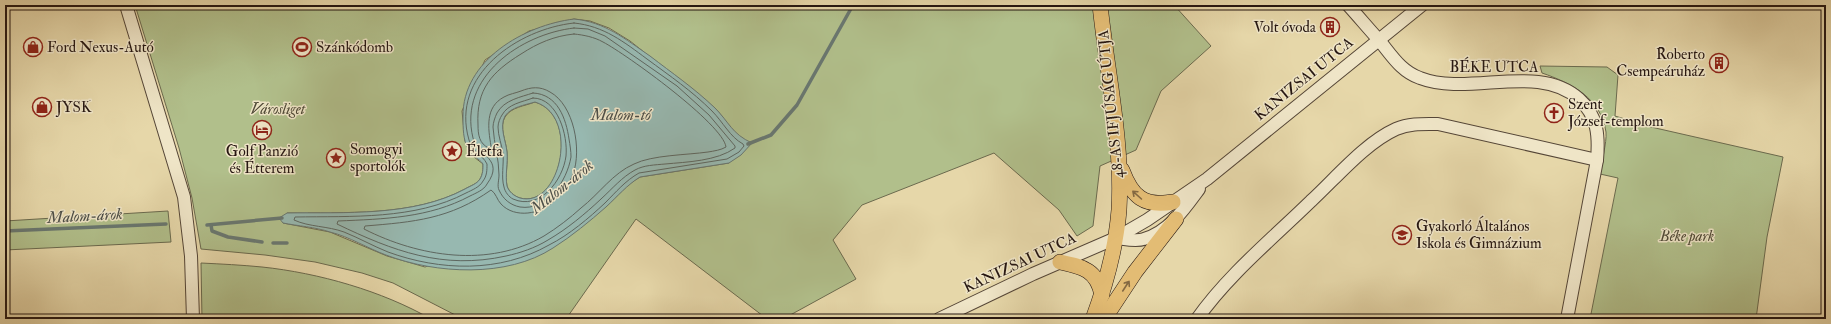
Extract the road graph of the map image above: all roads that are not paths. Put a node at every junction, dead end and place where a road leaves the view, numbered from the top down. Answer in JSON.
{"nodes":[{"id":1,"x":126,"y":5,"type":"edge"},
{"id":2,"x":1100,"y":5,"type":"edge"},
{"id":3,"x":1348,"y":5,"type":"edge"},
{"id":4,"x":1422,"y":5,"type":"edge"},
{"id":5,"x":1379,"y":40,"type":"junction"},
{"id":6,"x":1118,"y":160,"type":"junction"},
{"id":7,"x":1597,"y":160,"type":"junction"},
{"id":8,"x":1207,"y":179,"type":"junction"},
{"id":9,"x":1173,"y":202,"type":"junction"},
{"id":10,"x":1176,"y":219,"type":"junction"},
{"id":11,"x":1116,"y":238,"type":"junction"},
{"id":12,"x":1060,"y":262,"type":"junction"},
{"id":13,"x":1102,"y":295,"type":"junction"},
{"id":14,"x":193,"y":319,"type":"edge"},
{"id":15,"x":939,"y":319,"type":"edge"},
{"id":16,"x":1093,"y":319,"type":"edge"},
{"id":17,"x":1104,"y":319,"type":"edge"},
{"id":18,"x":1197,"y":319,"type":"edge"},
{"id":19,"x":1567,"y":319,"type":"edge"}],
"edges":[{"from":1,"to":14,"type":"street"},
{"from":2,"to":6,"type":"main road","name":"48-AS IFJÚSÁG ÚTJA"},
{"from":3,"to":5,"type":"street","name":"BÉKE UTCA"},
{"from":4,"to":5,"type":"street","name":"KANIZSAI UTCA"},
{"from":5,"to":7,"type":"street","name":"BÉKE UTCA"},
{"from":5,"to":8,"type":"street","name":"KANIZSAI UTCA"},
{"from":9,"to":6,"type":"main road","one_way":true},
{"from":6,"to":11,"type":"main road","name":"48-AS IFJÚSÁG ÚTJA"},
{"from":7,"to":18,"type":"street"},
{"from":7,"to":19,"type":"street","name":"BÉKE UTCA"},
{"from":8,"to":9,"type":"street","name":"KANIZSAI UTCA"},
{"from":8,"to":10,"type":"street","name":"KANIZSAI UTCA"},
{"from":9,"to":11,"type":"street","name":"KANIZSAI UTCA"},
{"from":10,"to":11,"type":"street","name":"KANIZSAI UTCA"},
{"from":17,"to":10,"type":"main road","one_way":true},
{"from":11,"to":12,"type":"street","name":"KANIZSAI UTCA"},
{"from":11,"to":13,"type":"main road","name":"48-AS IFJÚSÁG ÚTJA"},
{"from":12,"to":13,"type":"main road"},
{"from":12,"to":15,"type":"street","name":"KANIZSAI UTCA"},
{"from":13,"to":16,"type":"main road","name":"48-AS IFJÚSÁG ÚTJA"}]}
